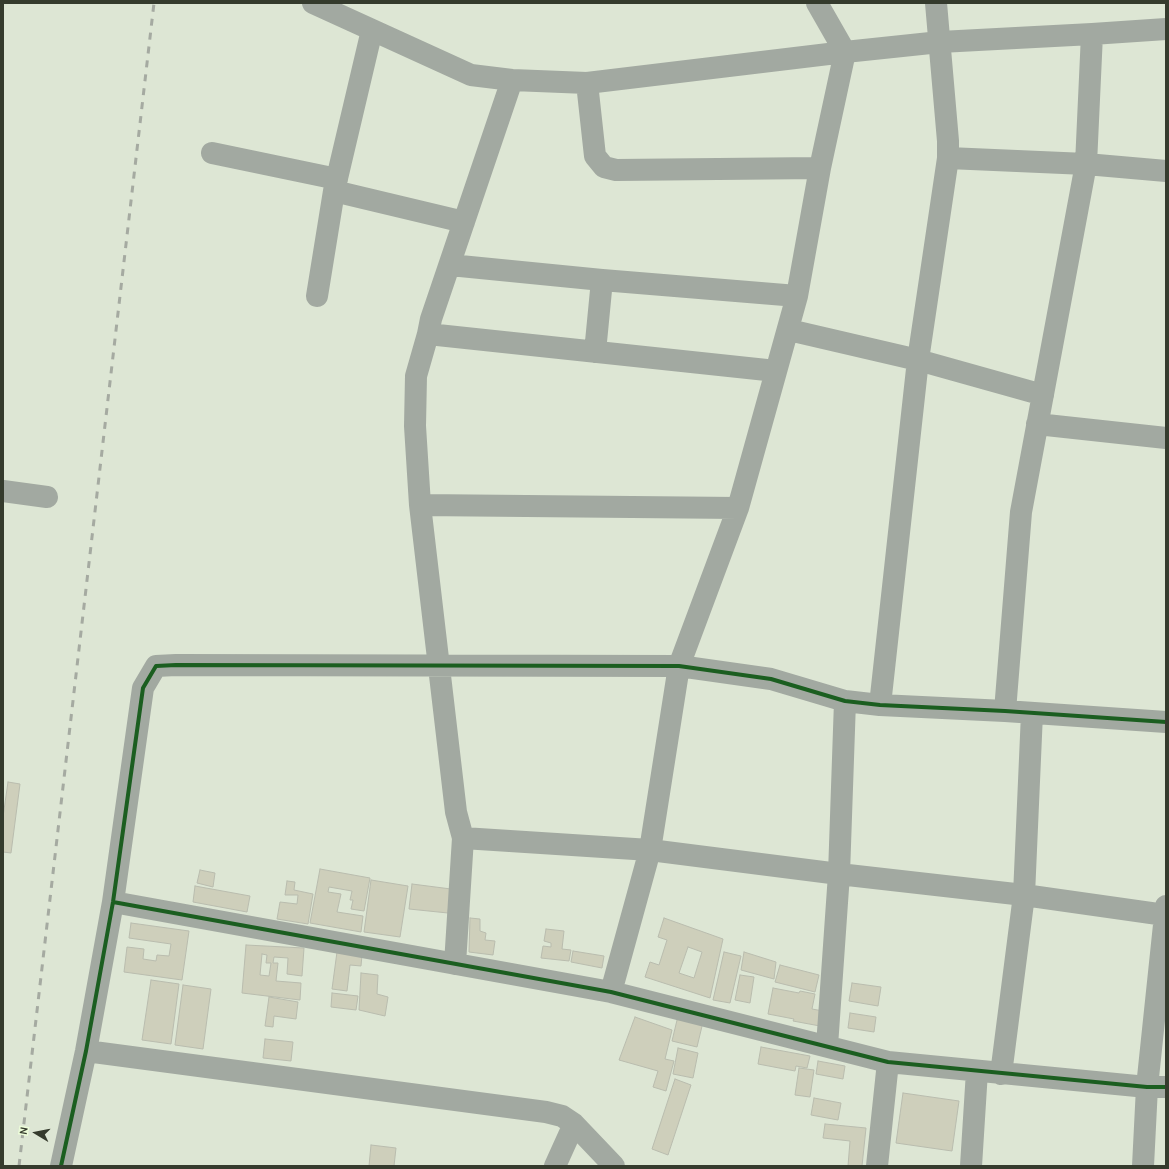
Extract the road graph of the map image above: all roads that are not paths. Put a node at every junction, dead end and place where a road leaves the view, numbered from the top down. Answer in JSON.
{"nodes":[{"id":1,"x":313,"y":3,"type":"edge"},
{"id":2,"x":817,"y":3,"type":"edge"},
{"id":3,"x":936,"y":3,"type":"edge"},
{"id":4,"x":1166,"y":29,"type":"edge"},
{"id":5,"x":372,"y":30,"type":"junction"},
{"id":6,"x":1092,"y":34,"type":"junction"},
{"id":7,"x":940,"y":42,"type":"junction"},
{"id":8,"x":845,"y":52,"type":"junction"},
{"id":9,"x":512,"y":80,"type":"junction"},
{"id":10,"x":587,"y":83,"type":"junction"},
{"id":11,"x":212,"y":153,"type":"dead end"},
{"id":12,"x":948,"y":158,"type":"junction"},
{"id":13,"x":1086,"y":164,"type":"junction"},
{"id":14,"x":820,"y":168,"type":"junction"},
{"id":15,"x":1166,"y":171,"type":"edge"},
{"id":16,"x":336,"y":185,"type":"junction"},
{"id":17,"x":464,"y":222,"type":"junction"},
{"id":18,"x":450,"y":265,"type":"junction"},
{"id":19,"x":602,"y":280,"type":"junction"},
{"id":20,"x":318,"y":296,"type":"dead end"},
{"id":21,"x":798,"y":296,"type":"junction"},
{"id":22,"x":789,"y":330,"type":"junction"},
{"id":23,"x":428,"y":334,"type":"junction"},
{"id":24,"x":595,"y":352,"type":"junction"},
{"id":25,"x":918,"y":360,"type":"junction"},
{"id":26,"x":776,"y":371,"type":"junction"},
{"id":27,"x":1043,"y":395,"type":"junction"},
{"id":28,"x":1037,"y":424,"type":"junction"},
{"id":29,"x":1166,"y":438,"type":"edge"},
{"id":30,"x":3,"y":492,"type":"edge"},
{"id":31,"x":47,"y":497,"type":"dead end"},
{"id":32,"x":420,"y":505,"type":"junction"},
{"id":33,"x":738,"y":508,"type":"junction"},
{"id":34,"x":438,"y":665,"type":"junction"},
{"id":35,"x":679,"y":666,"type":"junction"},
{"id":36,"x":845,"y":701,"type":"junction"},
{"id":37,"x":880,"y":706,"type":"junction"},
{"id":38,"x":1005,"y":711,"type":"junction"},
{"id":39,"x":1032,"y":713,"type":"junction"},
{"id":40,"x":1166,"y":722,"type":"edge"},
{"id":41,"x":463,"y":838,"type":"junction"},
{"id":42,"x":650,"y":850,"type":"junction"},
{"id":43,"x":838,"y":874,"type":"junction"},
{"id":44,"x":1024,"y":895,"type":"junction"},
{"id":45,"x":113,"y":902,"type":"junction"},
{"id":46,"x":1166,"y":910,"type":"edge"},
{"id":47,"x":455,"y":964,"type":"junction"},
{"id":48,"x":611,"y":992,"type":"junction"},
{"id":49,"x":826,"y":1046,"type":"junction"},
{"id":50,"x":86,"y":1050,"type":"junction"},
{"id":51,"x":888,"y":1062,"type":"junction"},
{"id":52,"x":977,"y":1071,"type":"junction"},
{"id":53,"x":1001,"y":1074,"type":"junction"},
{"id":54,"x":1157,"y":1087,"type":"edge"},
{"id":55,"x":574,"y":1124,"type":"junction"},
{"id":56,"x":61,"y":1166,"type":"edge"},
{"id":57,"x":555,"y":1166,"type":"edge"},
{"id":58,"x":614,"y":1166,"type":"edge"},
{"id":59,"x":878,"y":1166,"type":"edge"},
{"id":60,"x":971,"y":1166,"type":"edge"},
{"id":61,"x":1143,"y":1166,"type":"edge"}],
"edges":[{"from":1,"to":5,"type":"street"},
{"from":2,"to":8,"type":"street"},
{"from":3,"to":7,"type":"street"},
{"from":4,"to":6,"type":"street"},
{"from":5,"to":9,"type":"street"},
{"from":5,"to":16,"type":"street"},
{"from":6,"to":7,"type":"street"},
{"from":6,"to":13,"type":"street"},
{"from":7,"to":8,"type":"street"},
{"from":7,"to":12,"type":"street"},
{"from":8,"to":10,"type":"street"},
{"from":8,"to":14,"type":"street"},
{"from":9,"to":10,"type":"street"},
{"from":9,"to":17,"type":"street"},
{"from":10,"to":14,"type":"street"},
{"from":11,"to":16,"type":"street"},
{"from":12,"to":13,"type":"street"},
{"from":12,"to":25,"type":"street"},
{"from":13,"to":15,"type":"street"},
{"from":13,"to":27,"type":"street"},
{"from":14,"to":21,"type":"street"},
{"from":16,"to":17,"type":"street"},
{"from":16,"to":20,"type":"street"},
{"from":17,"to":18,"type":"street"},
{"from":18,"to":19,"type":"street"},
{"from":18,"to":23,"type":"street"},
{"from":19,"to":21,"type":"street"},
{"from":19,"to":24,"type":"street"},
{"from":21,"to":22,"type":"street"},
{"from":22,"to":25,"type":"street"},
{"from":22,"to":26,"type":"street"},
{"from":23,"to":24,"type":"street"},
{"from":23,"to":32,"type":"street"},
{"from":24,"to":26,"type":"street"},
{"from":25,"to":27,"type":"street"},
{"from":25,"to":37,"type":"street"},
{"from":26,"to":33,"type":"street"},
{"from":27,"to":28,"type":"street"},
{"from":28,"to":29,"type":"street"},
{"from":28,"to":38,"type":"street"},
{"from":30,"to":31,"type":"street"},
{"from":32,"to":33,"type":"street"},
{"from":32,"to":34,"type":"street"},
{"from":33,"to":35,"type":"street"},
{"from":34,"to":35,"type":"street"},
{"from":34,"to":41,"type":"street"},
{"from":34,"to":45,"type":"street"},
{"from":35,"to":36,"type":"street"},
{"from":35,"to":42,"type":"street"},
{"from":36,"to":37,"type":"street"},
{"from":36,"to":43,"type":"street"},
{"from":37,"to":38,"type":"street"},
{"from":38,"to":39,"type":"street"},
{"from":39,"to":40,"type":"street"},
{"from":39,"to":44,"type":"street"},
{"from":41,"to":42,"type":"street"},
{"from":41,"to":47,"type":"street"},
{"from":42,"to":43,"type":"street"},
{"from":42,"to":48,"type":"street"},
{"from":43,"to":44,"type":"street"},
{"from":43,"to":49,"type":"street"},
{"from":44,"to":46,"type":"street"},
{"from":44,"to":53,"type":"street"},
{"from":45,"to":47,"type":"street"},
{"from":45,"to":50,"type":"street"},
{"from":46,"to":54,"type":"street"},
{"from":47,"to":48,"type":"street"},
{"from":48,"to":49,"type":"street"},
{"from":49,"to":51,"type":"street"},
{"from":50,"to":55,"type":"street"},
{"from":50,"to":56,"type":"street"},
{"from":51,"to":52,"type":"street"},
{"from":51,"to":59,"type":"street"},
{"from":52,"to":53,"type":"street"},
{"from":52,"to":60,"type":"street"},
{"from":53,"to":54,"type":"street"},
{"from":54,"to":61,"type":"street"},
{"from":55,"to":57,"type":"street"},
{"from":55,"to":58,"type":"street"}]}
